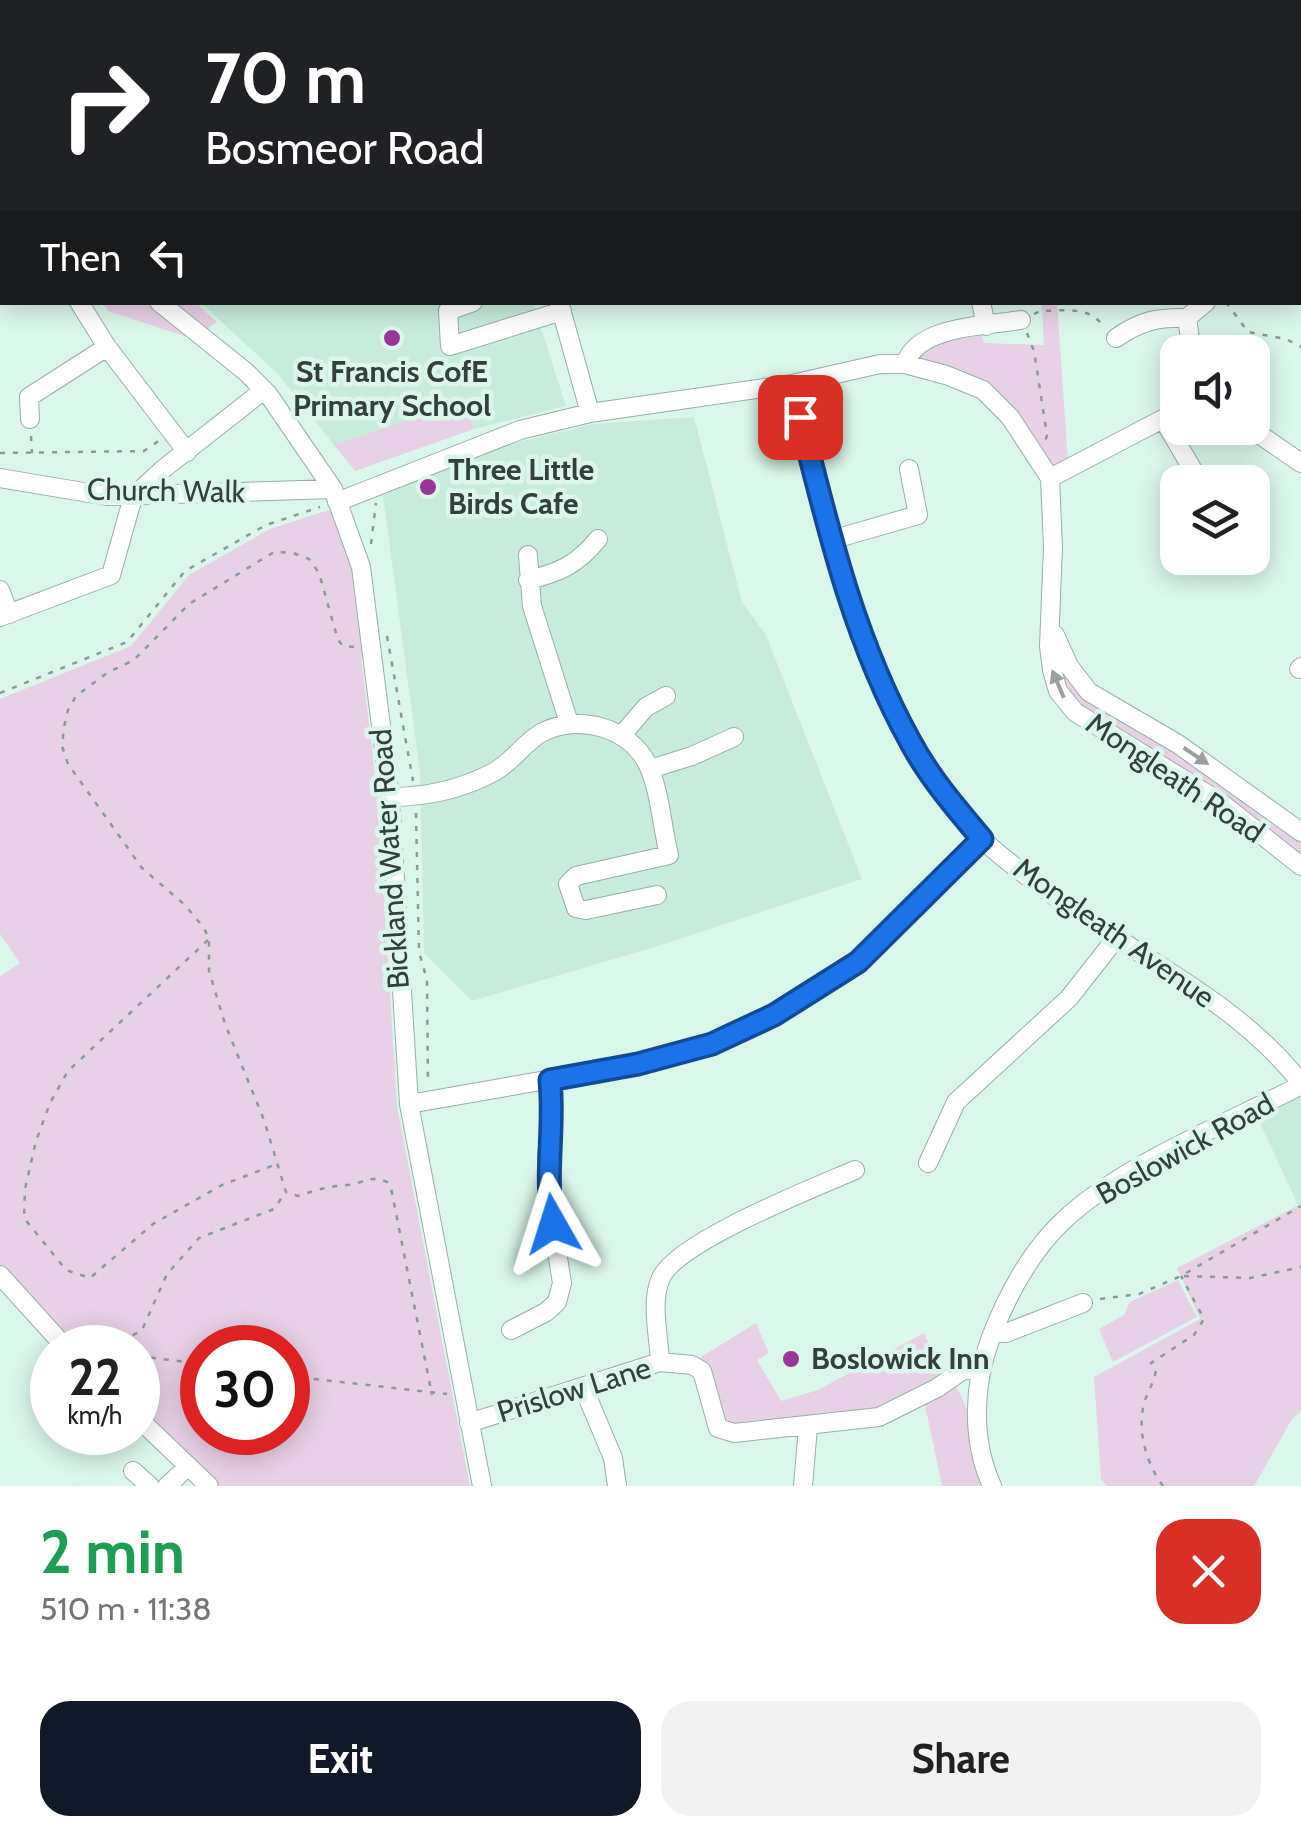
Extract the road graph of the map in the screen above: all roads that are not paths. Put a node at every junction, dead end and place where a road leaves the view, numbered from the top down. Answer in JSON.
{"nodes":[{"id":1,"x":81,"y":305,"type":"edge"},
{"id":2,"x":163,"y":305,"type":"edge"},
{"id":3,"x":465,"y":305,"type":"edge"},
{"id":4,"x":981,"y":305,"type":"edge"},
{"id":5,"x":1202,"y":305,"type":"edge"},
{"id":6,"x":560,"y":307,"type":"edge"},
{"id":7,"x":1187,"y":318,"type":"junction"},
{"id":8,"x":1021,"y":320,"type":"road end"},
{"id":9,"x":986,"y":326,"type":"junction"},
{"id":10,"x":1190,"y":335,"type":"edge"},
{"id":11,"x":1116,"y":338,"type":"road end"},
{"id":12,"x":107,"y":346,"type":"junction"},
{"id":13,"x":905,"y":364,"type":"junction"},
{"id":14,"x":792,"y":384,"type":"junction"},
{"id":15,"x":264,"y":390,"type":"junction"},
{"id":16,"x":590,"y":412,"type":"junction"},
{"id":17,"x":30,"y":420,"type":"road end"},
{"id":18,"x":1160,"y":420,"type":"edge"},
{"id":19,"x":1270,"y":441,"type":"edge"},
{"id":20,"x":187,"y":452,"type":"junction"},
{"id":21,"x":1301,"y":462,"type":"edge"},
{"id":22,"x":908,"y":469,"type":"dead end"},
{"id":23,"x":0,"y":478,"type":"edge"},
{"id":24,"x":1050,"y":478,"type":"junction"},
{"id":25,"x":335,"y":496,"type":"junction"},
{"id":26,"x":133,"y":497,"type":"junction"},
{"id":27,"x":598,"y":539,"type":"dead end"},
{"id":28,"x":831,"y":540,"type":"junction"},
{"id":29,"x":528,"y":555,"type":"dead end"},
{"id":30,"x":528,"y":580,"type":"junction"},
{"id":31,"x":0,"y":590,"type":"edge"},
{"id":32,"x":5,"y":615,"type":"edge"},
{"id":33,"x":1052,"y":625,"type":"junction"},
{"id":34,"x":666,"y":696,"type":"dead end"},
{"id":35,"x":569,"y":723,"type":"junction"},
{"id":36,"x":622,"y":736,"type":"junction"},
{"id":37,"x":734,"y":737,"type":"dead end"},
{"id":38,"x":650,"y":769,"type":"junction"},
{"id":39,"x":390,"y":798,"type":"junction"},
{"id":40,"x":1301,"y":832,"type":"edge"},
{"id":41,"x":982,"y":839,"type":"junction"},
{"id":42,"x":1301,"y":866,"type":"edge"},
{"id":43,"x":657,"y":895,"type":"dead end"},
{"id":44,"x":1118,"y":937,"type":"junction"},
{"id":45,"x":550,"y":1080,"type":"junction"},
{"id":46,"x":1301,"y":1084,"type":"edge"},
{"id":47,"x":409,"y":1104,"type":"junction"},
{"id":48,"x":928,"y":1163,"type":"dead end"},
{"id":49,"x":855,"y":1170,"type":"dead end"},
{"id":50,"x":0,"y":1275,"type":"edge"},
{"id":51,"x":1083,"y":1302,"type":"road end"},
{"id":52,"x":45,"y":1325,"type":"edge"},
{"id":53,"x":511,"y":1330,"type":"dead end"},
{"id":54,"x":993,"y":1332,"type":"junction"},
{"id":55,"x":660,"y":1362,"type":"junction"},
{"id":56,"x":980,"y":1369,"type":"junction"},
{"id":57,"x":584,"y":1389,"type":"junction"},
{"id":58,"x":469,"y":1422,"type":"junction"},
{"id":59,"x":808,"y":1427,"type":"junction"},
{"id":60,"x":160,"y":1439,"type":"edge"},
{"id":61,"x":133,"y":1471,"type":"dead end"},
{"id":62,"x":150,"y":1486,"type":"edge"},
{"id":63,"x":210,"y":1486,"type":"edge"},
{"id":64,"x":482,"y":1486,"type":"edge"},
{"id":65,"x":617,"y":1486,"type":"edge"},
{"id":66,"x":803,"y":1486,"type":"edge"},
{"id":67,"x":992,"y":1486,"type":"edge"}],
"edges":[{"from":1,"to":12,"type":"street"},
{"from":2,"to":15,"type":"street","name":"Bickland Water Road"},
{"from":3,"to":6,"type":"street"},
{"from":4,"to":9,"type":"street"},
{"from":5,"to":7,"type":"street"},
{"from":6,"to":16,"type":"street"},
{"from":7,"to":10,"type":"street"},
{"from":7,"to":11,"type":"street"},
{"from":8,"to":9,"type":"street"},
{"from":9,"to":13,"type":"street"},
{"from":12,"to":17,"type":"street"},
{"from":12,"to":20,"type":"street"},
{"from":13,"to":14,"type":"street","name":"Mongleath Road"},
{"from":13,"to":24,"type":"street","name":"Mongleath Road"},
{"from":14,"to":16,"type":"street","name":"Mongleath Road"},
{"from":14,"to":28,"type":"street","name":"Mongleath Avenue"},
{"from":15,"to":20,"type":"street"},
{"from":15,"to":25,"type":"street","name":"Bickland Water Road"},
{"from":16,"to":25,"type":"street","name":"Mongleath Road"},
{"from":18,"to":24,"type":"street"},
{"from":19,"to":21,"type":"street"},
{"from":20,"to":26,"type":"street"},
{"from":22,"to":28,"type":"street"},
{"from":23,"to":26,"type":"street","name":"Church Walk"},
{"from":24,"to":33,"type":"street","name":"Mongleath Road"},
{"from":25,"to":26,"type":"street","name":"Church Walk"},
{"from":25,"to":39,"type":"street","name":"Bickland Water Road"},
{"from":26,"to":32,"type":"street"},
{"from":27,"to":30,"type":"street"},
{"from":28,"to":41,"type":"street","name":"Mongleath Avenue"},
{"from":29,"to":30,"type":"street"},
{"from":30,"to":35,"type":"street"},
{"from":31,"to":32,"type":"street"},
{"from":33,"to":40,"type":"street","name":"Mongleath Road","one_way":true},
{"from":42,"to":33,"type":"street","name":"Mongleath Road","one_way":true},
{"from":34,"to":36,"type":"street"},
{"from":35,"to":36,"type":"street"},
{"from":35,"to":39,"type":"street"},
{"from":36,"to":38,"type":"street"},
{"from":37,"to":38,"type":"street"},
{"from":38,"to":43,"type":"street"},
{"from":39,"to":47,"type":"street","name":"Bickland Water Road"},
{"from":41,"to":44,"type":"street","name":"Mongleath Avenue"},
{"from":41,"to":45,"type":"street"},
{"from":44,"to":46,"type":"street","name":"Mongleath Avenue"},
{"from":44,"to":48,"type":"street"},
{"from":45,"to":47,"type":"street"},
{"from":45,"to":53,"type":"street"},
{"from":46,"to":54,"type":"street","name":"Boslowick Road"},
{"from":47,"to":58,"type":"street","name":"Bickland Water Road"},
{"from":49,"to":55,"type":"street"},
{"from":50,"to":52,"type":"street"},
{"from":51,"to":54,"type":"street"},
{"from":54,"to":56,"type":"street","name":"Boslowick Road"},
{"from":55,"to":57,"type":"street","name":"Prislow Lane"},
{"from":55,"to":59,"type":"street","name":"Prislow Lane"},
{"from":56,"to":59,"type":"street","name":"Prislow Lane"},
{"from":56,"to":67,"type":"street","name":"Boslowick Road"},
{"from":57,"to":58,"type":"street","name":"Prislow Lane"},
{"from":57,"to":65,"type":"street"},
{"from":58,"to":64,"type":"street","name":"Bickland Water Road"},
{"from":59,"to":66,"type":"street"},
{"from":60,"to":63,"type":"street"},
{"from":61,"to":62,"type":"street"}]}
